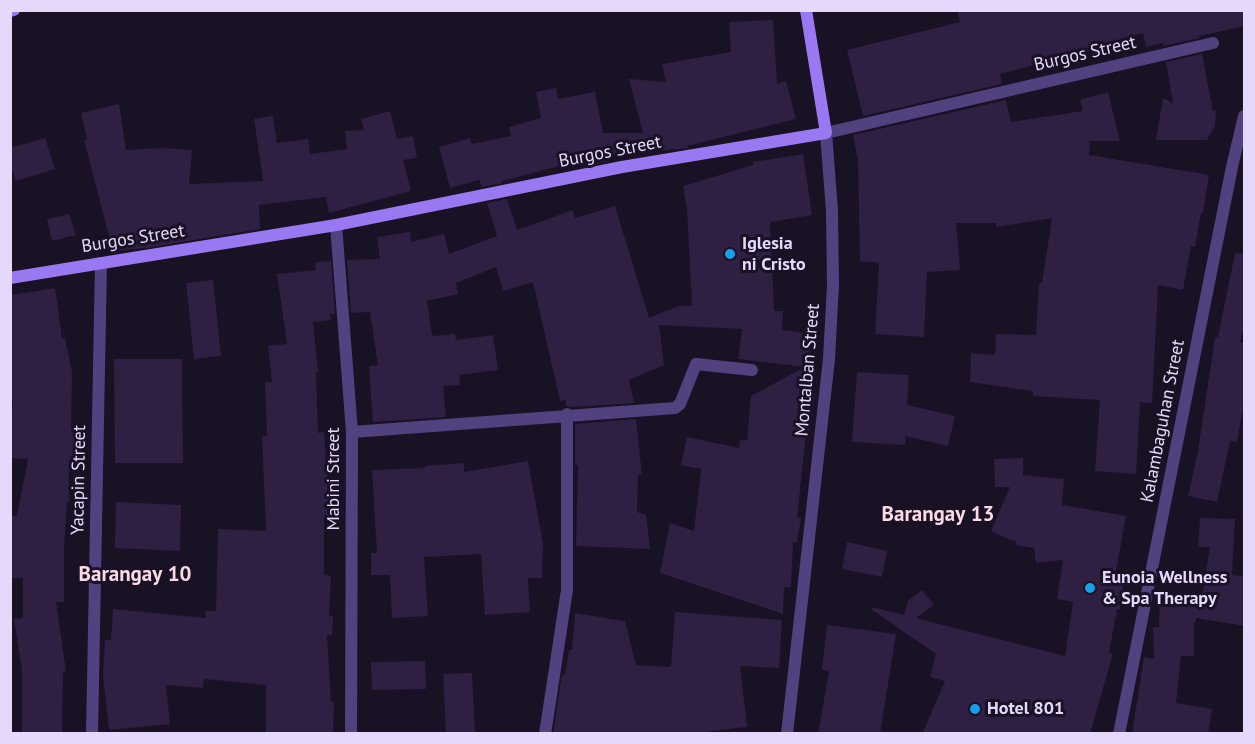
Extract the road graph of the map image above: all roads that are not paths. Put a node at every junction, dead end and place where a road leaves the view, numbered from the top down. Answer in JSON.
{"nodes":[{"id":1,"x":806,"y":10,"type":"edge"},
{"id":2,"x":1213,"y":43,"type":"dead end"},
{"id":3,"x":1245,"y":116,"type":"edge"},
{"id":4,"x":826,"y":133,"type":"junction"},
{"id":5,"x":336,"y":225,"type":"junction"},
{"id":6,"x":100,"y":263,"type":"junction"},
{"id":7,"x":10,"y":278,"type":"edge"},
{"id":8,"x":752,"y":370,"type":"dead end"},
{"id":9,"x":567,"y":414,"type":"junction"},
{"id":10,"x":352,"y":432,"type":"junction"},
{"id":11,"x":92,"y":734,"type":"edge"},
{"id":12,"x":351,"y":734,"type":"edge"},
{"id":13,"x":545,"y":734,"type":"edge"},
{"id":14,"x":787,"y":734,"type":"edge"},
{"id":15,"x":1119,"y":734,"type":"edge"}],
"edges":[{"from":1,"to":4,"type":"main road","name":"Montalban Street"},
{"from":2,"to":4,"type":"street","name":"Burgos Street"},
{"from":3,"to":15,"type":"street","name":"Kalambaguhan Street"},
{"from":4,"to":5,"type":"main road","name":"Burgos Street"},
{"from":4,"to":14,"type":"street","name":"Montalban Street"},
{"from":5,"to":6,"type":"main road","name":"Burgos Street"},
{"from":5,"to":10,"type":"street","name":"Mabini Street"},
{"from":6,"to":7,"type":"main road","name":"Burgos Street"},
{"from":6,"to":11,"type":"street","name":"Yacapin Street"},
{"from":8,"to":9,"type":"street"},
{"from":9,"to":10,"type":"street"},
{"from":9,"to":13,"type":"street"},
{"from":10,"to":12,"type":"street","name":"Mabini Street"}]}
